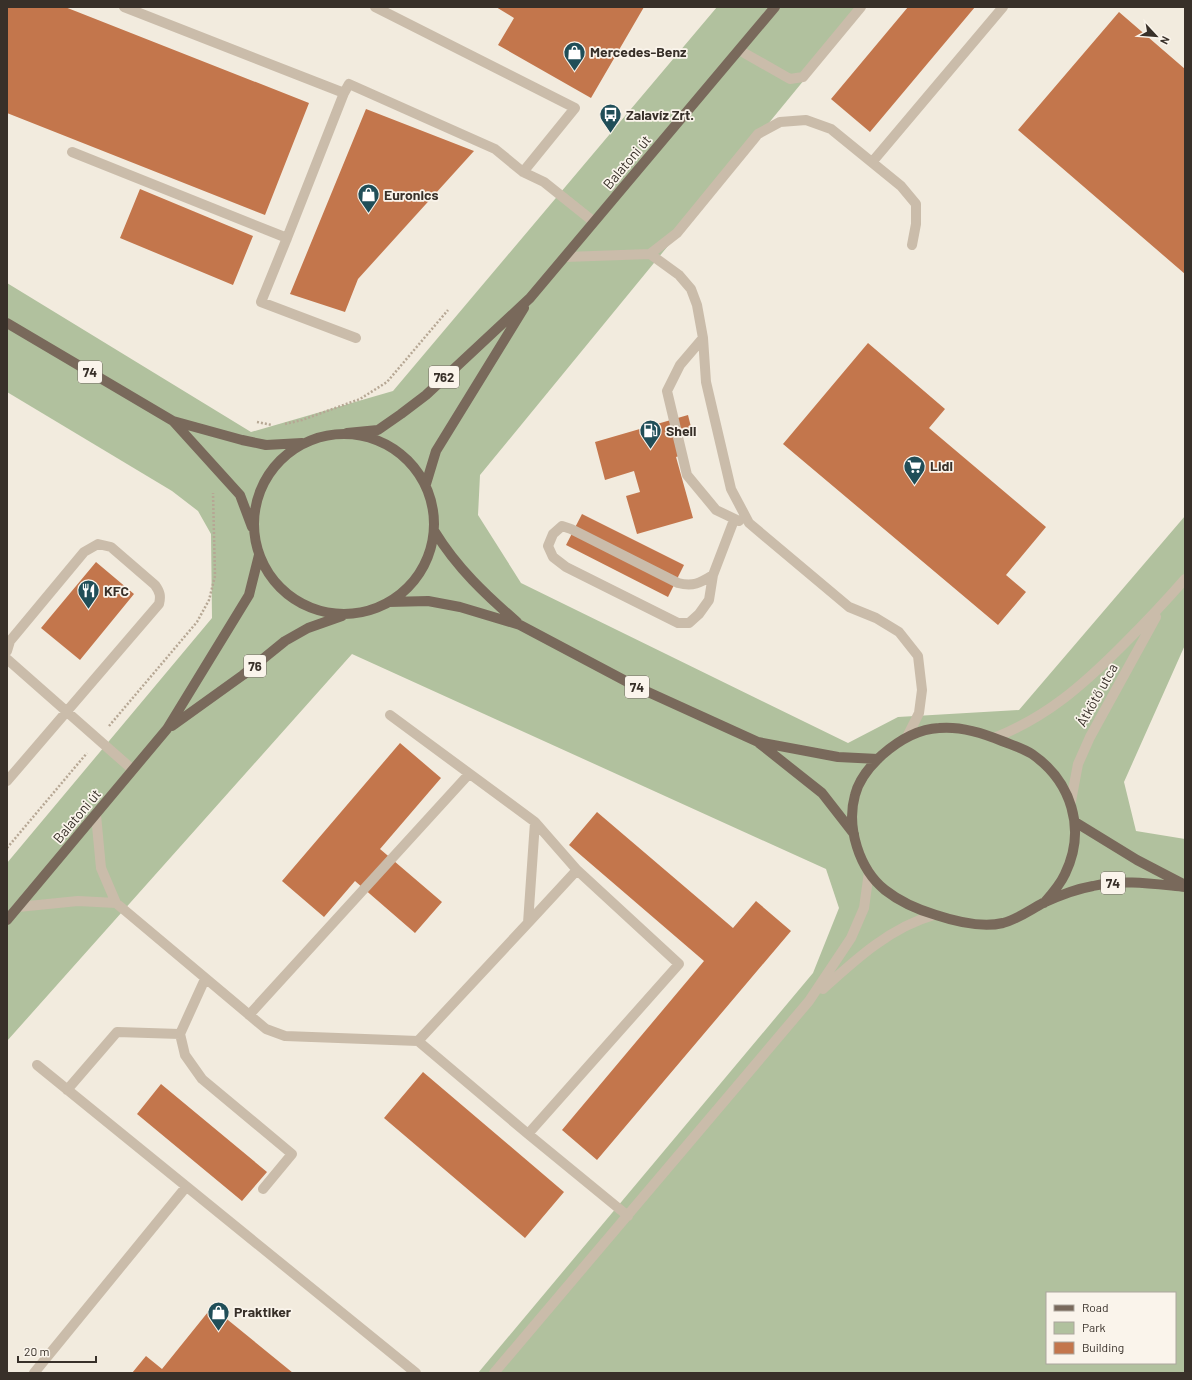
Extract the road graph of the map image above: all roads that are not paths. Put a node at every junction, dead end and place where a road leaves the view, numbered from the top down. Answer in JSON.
{"nodes":[{"id":1,"x":124,"y":7,"type":"edge"},
{"id":2,"x":375,"y":7,"type":"edge"},
{"id":3,"x":775,"y":7,"type":"edge"},
{"id":4,"x":861,"y":7,"type":"edge"},
{"id":5,"x":1003,"y":7,"type":"edge"},
{"id":6,"x":739,"y":50,"type":"junction"},
{"id":7,"x":344,"y":93,"type":"junction"},
{"id":8,"x":72,"y":152,"type":"dead end"},
{"id":9,"x":873,"y":161,"type":"junction"},
{"id":10,"x":523,"y":172,"type":"junction"},
{"id":11,"x":594,"y":222,"type":"junction"},
{"id":12,"x":287,"y":238,"type":"junction"},
{"id":13,"x":912,"y":245,"type":"dead end"},
{"id":14,"x":650,"y":254,"type":"junction"},
{"id":15,"x":565,"y":257,"type":"junction"},
{"id":16,"x":530,"y":298,"type":"junction"},
{"id":17,"x":7,"y":323,"type":"edge"},
{"id":18,"x":356,"y":338,"type":"dead end"},
{"id":19,"x":703,"y":338,"type":"junction"},
{"id":20,"x":173,"y":421,"type":"junction"},
{"id":21,"x":347,"y":433,"type":"junction"},
{"id":22,"x":304,"y":443,"type":"junction"},
{"id":23,"x":426,"y":484,"type":"junction"},
{"id":24,"x":734,"y":520,"type":"junction"},
{"id":25,"x":749,"y":523,"type":"junction"},
{"id":26,"x":254,"y":532,"type":"junction"},
{"id":27,"x":435,"y":532,"type":"junction"},
{"id":28,"x":259,"y":555,"type":"junction"},
{"id":29,"x":713,"y":575,"type":"junction"},
{"id":30,"x":1185,"y":579,"type":"edge"},
{"id":31,"x":390,"y":602,"type":"junction"},
{"id":32,"x":1162,"y":607,"type":"junction"},
{"id":33,"x":348,"y":614,"type":"junction"},
{"id":34,"x":520,"y":625,"type":"junction"},
{"id":35,"x":7,"y":650,"type":"edge"},
{"id":36,"x":7,"y":659,"type":"edge"},
{"id":37,"x":67,"y":712,"type":"junction"},
{"id":38,"x":390,"y":715,"type":"dead end"},
{"id":39,"x":167,"y":730,"type":"junction"},
{"id":40,"x":907,"y":737,"type":"junction"},
{"id":41,"x":994,"y":738,"type":"junction"},
{"id":42,"x":758,"y":742,"type":"junction"},
{"id":43,"x":878,"y":759,"type":"junction"},
{"id":44,"x":134,"y":770,"type":"junction"},
{"id":45,"x":469,"y":774,"type":"junction"},
{"id":46,"x":7,"y":781,"type":"edge"},
{"id":47,"x":1071,"y":801,"type":"junction"},
{"id":48,"x":96,"y":815,"type":"junction"},
{"id":49,"x":534,"y":822,"type":"junction"},
{"id":50,"x":1076,"y":822,"type":"junction"},
{"id":51,"x":854,"y":834,"type":"junction"},
{"id":52,"x":577,"y":870,"type":"junction"},
{"id":53,"x":869,"y":872,"type":"junction"},
{"id":54,"x":1185,"y":886,"type":"edge"},
{"id":55,"x":116,"y":903,"type":"junction"},
{"id":56,"x":1044,"y":903,"type":"junction"},
{"id":57,"x":18,"y":907,"type":"junction"},
{"id":58,"x":934,"y":915,"type":"junction"},
{"id":59,"x":7,"y":920,"type":"edge"},
{"id":60,"x":528,"y":923,"type":"junction"},
{"id":61,"x":205,"y":978,"type":"junction"},
{"id":62,"x":809,"y":1001,"type":"junction"},
{"id":63,"x":249,"y":1015,"type":"junction"},
{"id":64,"x":180,"y":1034,"type":"junction"},
{"id":65,"x":418,"y":1041,"type":"junction"},
{"id":66,"x":37,"y":1065,"type":"dead end"},
{"id":67,"x":67,"y":1090,"type":"junction"},
{"id":68,"x":528,"y":1134,"type":"junction"},
{"id":69,"x":186,"y":1187,"type":"junction"},
{"id":70,"x":263,"y":1189,"type":"dead end"},
{"id":71,"x":628,"y":1216,"type":"junction"},
{"id":72,"x":34,"y":1373,"type":"edge"},
{"id":73,"x":416,"y":1373,"type":"edge"},
{"id":74,"x":494,"y":1373,"type":"edge"}],
"edges":[{"from":1,"to":7,"type":"street"},
{"from":2,"to":10,"type":"street"},
{"from":3,"to":6,"type":"main road","name":"Balatoni út","number":"762"},
{"from":4,"to":6,"type":"street"},
{"from":5,"to":9,"type":"street"},
{"from":6,"to":11,"type":"main road","name":"Balatoni út","number":"762"},
{"from":7,"to":10,"type":"street"},
{"from":7,"to":12,"type":"street"},
{"from":8,"to":12,"type":"street"},
{"from":9,"to":13,"type":"street"},
{"from":9,"to":14,"type":"street"},
{"from":10,"to":11,"type":"street"},
{"from":11,"to":15,"type":"main road","name":"Balatoni út","number":"762"},
{"from":12,"to":18,"type":"street"},
{"from":14,"to":15,"type":"street"},
{"from":14,"to":19,"type":"street"},
{"from":15,"to":16,"type":"main road","name":"Balatoni út","number":"762"},
{"from":16,"to":21,"type":"main road","name":"Balatoni út","number":"762"},
{"from":16,"to":23,"type":"main road","name":"Balatoni út","number":"762"},
{"from":17,"to":20,"type":"main road","number":"74"},
{"from":19,"to":24,"type":"street"},
{"from":19,"to":25,"type":"street"},
{"from":20,"to":22,"type":"main road","number":"74"},
{"from":20,"to":26,"type":"main road","number":"74"},
{"from":21,"to":22,"type":"main road","number":"74"},
{"from":21,"to":23,"type":"main road","number":"74"},
{"from":22,"to":26,"type":"main road","number":"74"},
{"from":23,"to":27,"type":"main road","number":"74"},
{"from":24,"to":25,"type":"street"},
{"from":24,"to":29,"type":"street"},
{"from":25,"to":40,"type":"street"},
{"from":26,"to":28,"type":"main road","number":"74"},
{"from":27,"to":31,"type":"main road","number":"74"},
{"from":27,"to":34,"type":"main road","number":"74"},
{"from":28,"to":33,"type":"main road","number":"74"},
{"from":28,"to":39,"type":"main road","number":"76"},
{"from":29,"to":29,"type":"street"},
{"from":30,"to":32,"type":"street","name":"Átkötő utca"},
{"from":31,"to":33,"type":"main road","number":"74"},
{"from":31,"to":34,"type":"main road","number":"74"},
{"from":32,"to":41,"type":"street","name":"Átkötő utca"},
{"from":32,"to":47,"type":"street","name":"Átkötő utca"},
{"from":33,"to":39,"type":"main road","number":"76"},
{"from":34,"to":42,"type":"main road","number":"74"},
{"from":35,"to":37,"type":"street"},
{"from":36,"to":37,"type":"street"},
{"from":37,"to":44,"type":"street"},
{"from":37,"to":46,"type":"street"},
{"from":38,"to":45,"type":"street"},
{"from":39,"to":44,"type":"main road","name":"Balatoni út","number":"76"},
{"from":40,"to":41,"type":"main road","number":"74"},
{"from":40,"to":43,"type":"main road","number":"74"},
{"from":41,"to":47,"type":"main road","number":"74"},
{"from":42,"to":43,"type":"main road","number":"74"},
{"from":42,"to":51,"type":"main road","number":"74"},
{"from":43,"to":51,"type":"main road","number":"74"},
{"from":44,"to":48,"type":"main road","name":"Balatoni út","number":"76"},
{"from":45,"to":49,"type":"street"},
{"from":45,"to":63,"type":"street"},
{"from":47,"to":50,"type":"main road","number":"74"},
{"from":48,"to":55,"type":"street"},
{"from":48,"to":57,"type":"main road","name":"Balatoni út","number":"76"},
{"from":49,"to":52,"type":"street"},
{"from":49,"to":60,"type":"street"},
{"from":50,"to":54,"type":"main road","number":"74"},
{"from":50,"to":56,"type":"main road","number":"74"},
{"from":51,"to":53,"type":"main road","number":"74"},
{"from":52,"to":60,"type":"street"},
{"from":52,"to":68,"type":"street"},
{"from":53,"to":58,"type":"main road","number":"74"},
{"from":53,"to":62,"type":"street"},
{"from":54,"to":56,"type":"main road","number":"74"},
{"from":55,"to":57,"type":"street"},
{"from":55,"to":61,"type":"street"},
{"from":56,"to":58,"type":"main road","number":"74"},
{"from":57,"to":59,"type":"main road","name":"Balatoni út","number":"76"},
{"from":58,"to":62,"type":"street"},
{"from":60,"to":65,"type":"street"},
{"from":61,"to":63,"type":"street"},
{"from":61,"to":64,"type":"street"},
{"from":62,"to":71,"type":"street"},
{"from":63,"to":65,"type":"street"},
{"from":64,"to":67,"type":"street"},
{"from":64,"to":70,"type":"street"},
{"from":65,"to":68,"type":"street"},
{"from":66,"to":67,"type":"street"},
{"from":67,"to":69,"type":"street"},
{"from":68,"to":71,"type":"street"},
{"from":69,"to":72,"type":"street"},
{"from":69,"to":73,"type":"street"},
{"from":71,"to":74,"type":"street"}]}
